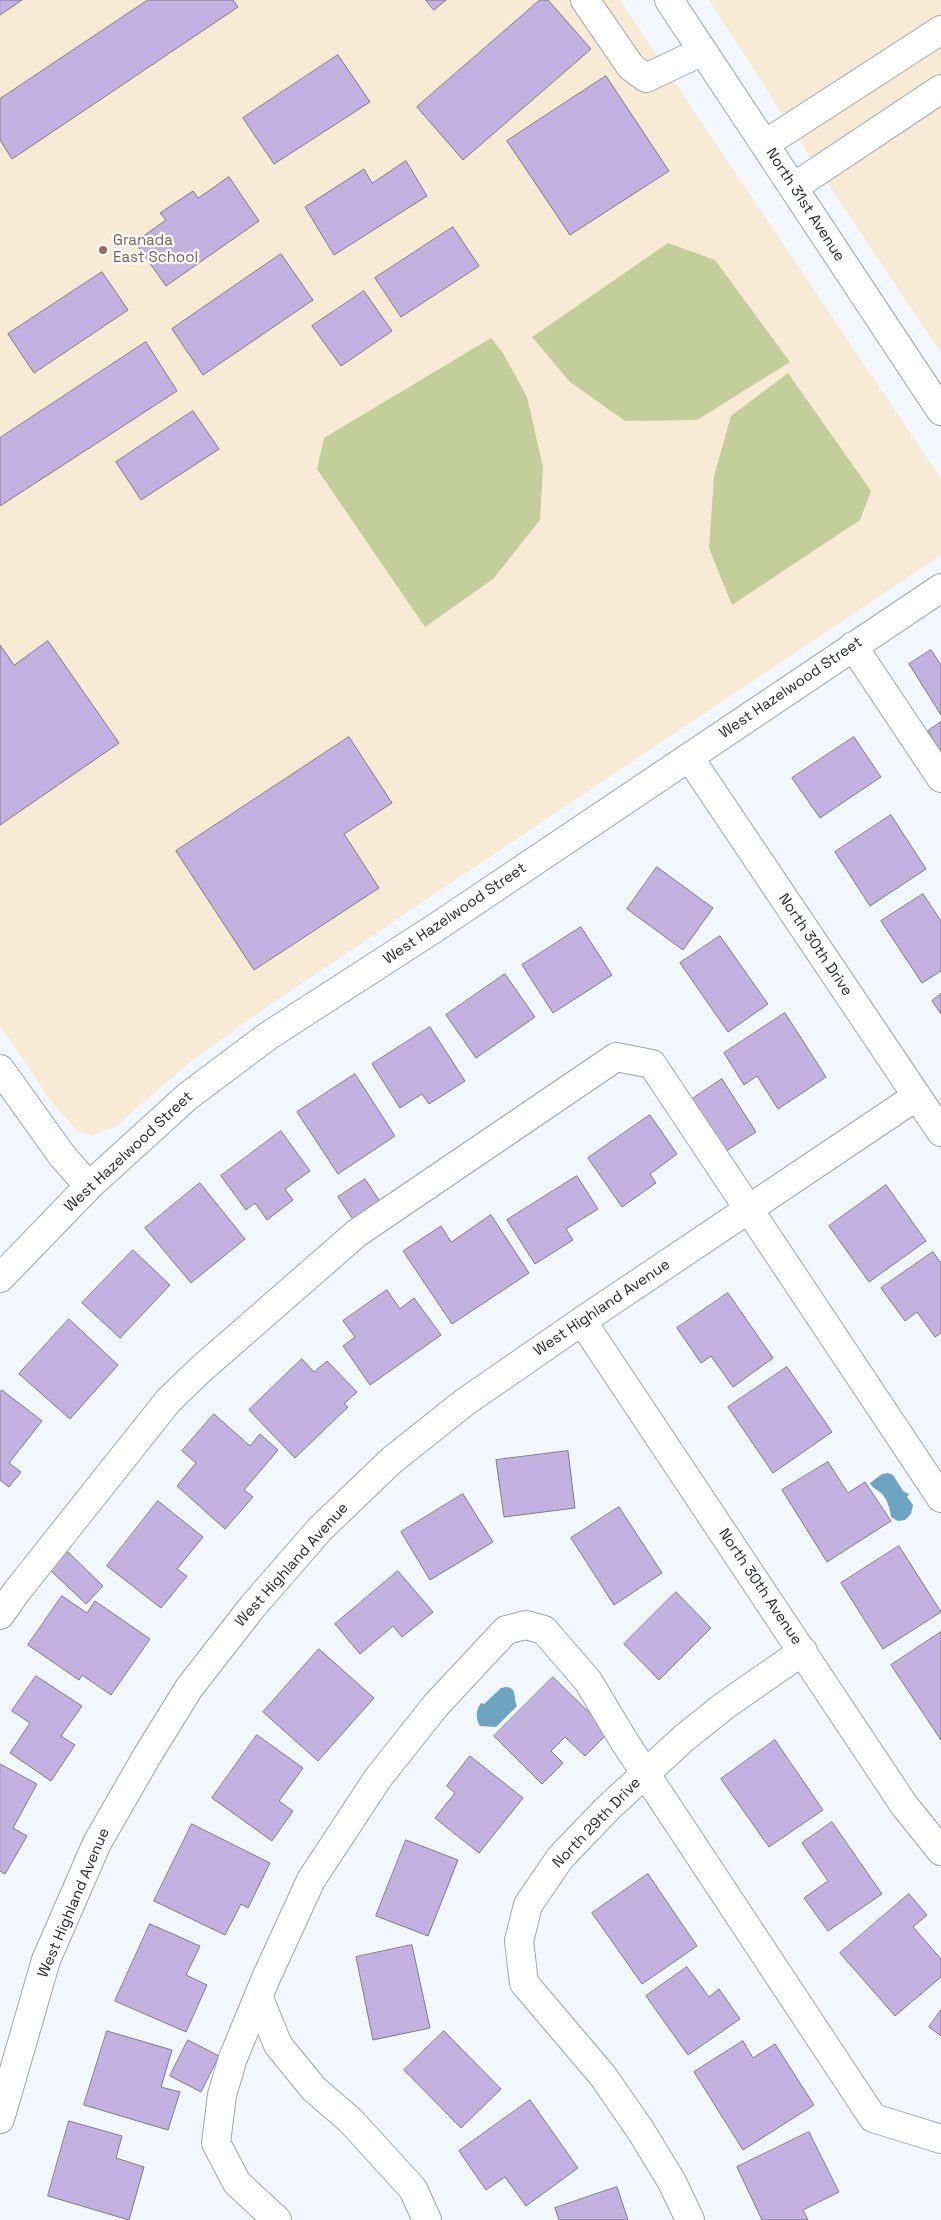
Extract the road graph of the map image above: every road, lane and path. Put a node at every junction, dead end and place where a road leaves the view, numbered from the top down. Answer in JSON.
{"nodes":[{"id":1,"x":585,"y":0,"type":"edge"},
{"id":2,"x":669,"y":0,"type":"edge"},
{"id":3,"x":941,"y":30,"type":"edge"},
{"id":4,"x":703,"y":51,"type":"junction"},
{"id":5,"x":941,"y":89,"type":"edge"},
{"id":6,"x":765,"y":144,"type":"junction"},
{"id":7,"x":794,"y":188,"type":"junction"},
{"id":8,"x":941,"y":411,"type":"edge"},
{"id":9,"x":941,"y":588,"type":"edge"},
{"id":10,"x":853,"y":646,"type":"junction"},
{"id":11,"x":689,"y":757,"type":"junction"},
{"id":12,"x":941,"y":778,"type":"edge"},
{"id":13,"x":0,"y":1069,"type":"edge"},
{"id":14,"x":917,"y":1096,"type":"junction"},
{"id":15,"x":941,"y":1132,"type":"edge"},
{"id":16,"x":89,"y":1186,"type":"junction"},
{"id":17,"x":749,"y":1208,"type":"junction"},
{"id":18,"x":0,"y":1278,"type":"edge"},
{"id":19,"x":582,"y":1321,"type":"junction"},
{"id":20,"x":941,"y":1498,"type":"edge"},
{"id":21,"x":0,"y":1615,"type":"edge"},
{"id":22,"x":803,"y":1651,"type":"junction"},
{"id":23,"x":646,"y":1772,"type":"junction"},
{"id":24,"x":941,"y":1850,"type":"edge"},
{"id":25,"x":259,"y":1998,"type":"junction"},
{"id":26,"x":0,"y":2119,"type":"edge"},
{"id":27,"x":941,"y":2139,"type":"edge"},
{"id":28,"x":277,"y":2220,"type":"edge"},
{"id":29,"x":427,"y":2220,"type":"edge"},
{"id":30,"x":690,"y":2220,"type":"edge"}],
"edges":[{"from":1,"to":4,"type":"street"},
{"from":2,"to":4,"type":"street","name":"North 31st Avenue"},
{"from":3,"to":6,"type":"street"},
{"from":4,"to":6,"type":"street","name":"North 31st Avenue"},
{"from":5,"to":7,"type":"street"},
{"from":6,"to":7,"type":"street","name":"North 31st Avenue"},
{"from":7,"to":8,"type":"street","name":"North 31st Avenue"},
{"from":9,"to":10,"type":"street","name":"West Hazelwood Street"},
{"from":10,"to":11,"type":"street","name":"West Hazelwood Street"},
{"from":10,"to":12,"type":"street"},
{"from":11,"to":14,"type":"street","name":"North 30th Drive"},
{"from":11,"to":16,"type":"street","name":"West Hazelwood Street"},
{"from":13,"to":16,"type":"street"},
{"from":14,"to":15,"type":"street","name":"North 30th Drive"},
{"from":14,"to":17,"type":"street","name":"West Highland Avenue"},
{"from":16,"to":18,"type":"street","name":"West Hazelwood Street"},
{"from":17,"to":19,"type":"street","name":"West Highland Avenue"},
{"from":17,"to":20,"type":"street"},
{"from":17,"to":21,"type":"street"},
{"from":19,"to":22,"type":"street","name":"North 30th Avenue"},
{"from":19,"to":26,"type":"street","name":"West Highland Avenue"},
{"from":22,"to":23,"type":"street","name":"North 29th Drive"},
{"from":22,"to":24,"type":"street","name":"North 30th Avenue"},
{"from":23,"to":25,"type":"street"},
{"from":23,"to":27,"type":"street"},
{"from":23,"to":30,"type":"street","name":"North 29th Drive"},
{"from":25,"to":28,"type":"street"},
{"from":25,"to":29,"type":"street"}]}
